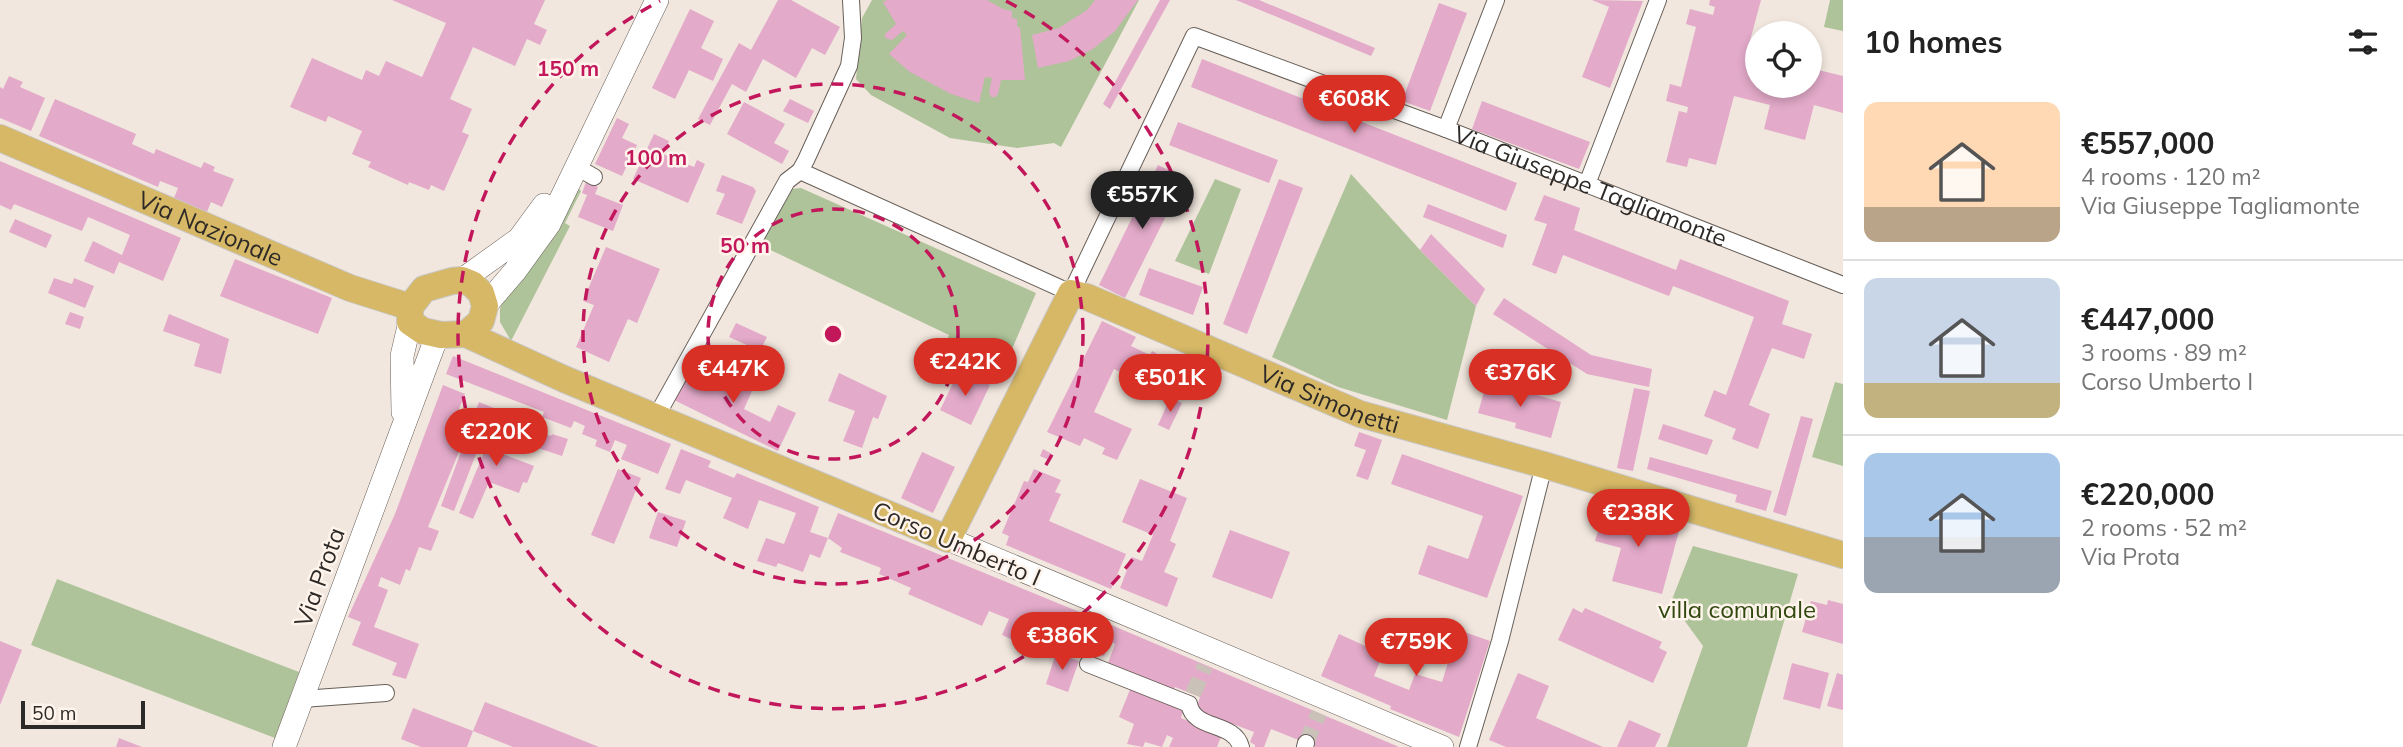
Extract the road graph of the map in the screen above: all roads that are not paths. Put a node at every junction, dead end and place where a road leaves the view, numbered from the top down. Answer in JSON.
{"nodes":[{"id":1,"x":657,"y":0,"type":"edge"},
{"id":2,"x":851,"y":0,"type":"edge"},
{"id":3,"x":1496,"y":0,"type":"edge"},
{"id":4,"x":1658,"y":0,"type":"edge"},
{"id":5,"x":1446,"y":129,"type":"junction"},
{"id":6,"x":0,"y":138,"type":"edge"},
{"id":7,"x":800,"y":171,"type":"junction"},
{"id":8,"x":585,"y":174,"type":"junction"},
{"id":9,"x":1587,"y":184,"type":"junction"},
{"id":10,"x":463,"y":280,"type":"junction"},
{"id":11,"x":1843,"y":285,"type":"edge"},
{"id":12,"x":1071,"y":293,"type":"junction"},
{"id":13,"x":410,"y":314,"type":"junction"},
{"id":14,"x":469,"y":324,"type":"junction"},
{"id":15,"x":656,"y":418,"type":"junction"},
{"id":16,"x":402,"y":426,"type":"junction"},
{"id":17,"x":1544,"y":465,"type":"junction"},
{"id":18,"x":948,"y":539,"type":"junction"},
{"id":19,"x":1843,"y":555,"type":"edge"},
{"id":20,"x":1088,"y":664,"type":"dead end"},
{"id":21,"x":386,"y":693,"type":"dead end"},
{"id":22,"x":302,"y":699,"type":"junction"},
{"id":23,"x":284,"y":747,"type":"edge"},
{"id":24,"x":1241,"y":747,"type":"edge"},
{"id":25,"x":1442,"y":747,"type":"edge"},
{"id":26,"x":1468,"y":747,"type":"edge"}],
"edges":[{"from":1,"to":8,"type":"street"},
{"from":2,"to":7,"type":"street"},
{"from":3,"to":5,"type":"street"},
{"from":4,"to":9,"type":"street"},
{"from":5,"to":9,"type":"street","name":"Via Giuseppe Tagliamonte"},
{"from":5,"to":12,"type":"street","name":"Via Giuseppe Tagliamonte"},
{"from":6,"to":13,"type":"main road","name":"Via Nazionale"},
{"from":7,"to":12,"type":"street","name":"Via Simonetti"},
{"from":7,"to":15,"type":"street"},
{"from":8,"to":10,"type":"street"},
{"from":8,"to":14,"type":"street","name":"Via Prota"},
{"from":9,"to":11,"type":"street","name":"Via Giuseppe Tagliamonte"},
{"from":10,"to":13,"type":"main road"},
{"from":10,"to":14,"type":"main road","name":"Corso Umberto I"},
{"from":12,"to":17,"type":"main road","name":"Via Simonetti"},
{"from":12,"to":18,"type":"main road","name":"Via Giuseppe Tagliamonte"},
{"from":13,"to":14,"type":"main road","name":"Corso Umberto I"},
{"from":13,"to":16,"type":"street"},
{"from":14,"to":15,"type":"main road","name":"Corso Umberto I"},
{"from":14,"to":16,"type":"street","name":"Via Prota"},
{"from":15,"to":18,"type":"main road","name":"Corso Umberto I"},
{"from":16,"to":22,"type":"street","name":"Via Prota"},
{"from":17,"to":19,"type":"main road","name":"Via Simonetti"},
{"from":17,"to":26,"type":"street"},
{"from":18,"to":25,"type":"street","name":"Corso Umberto I"},
{"from":20,"to":24,"type":"street"},
{"from":21,"to":22,"type":"street"},
{"from":22,"to":23,"type":"street","name":"Via Prota"}]}
